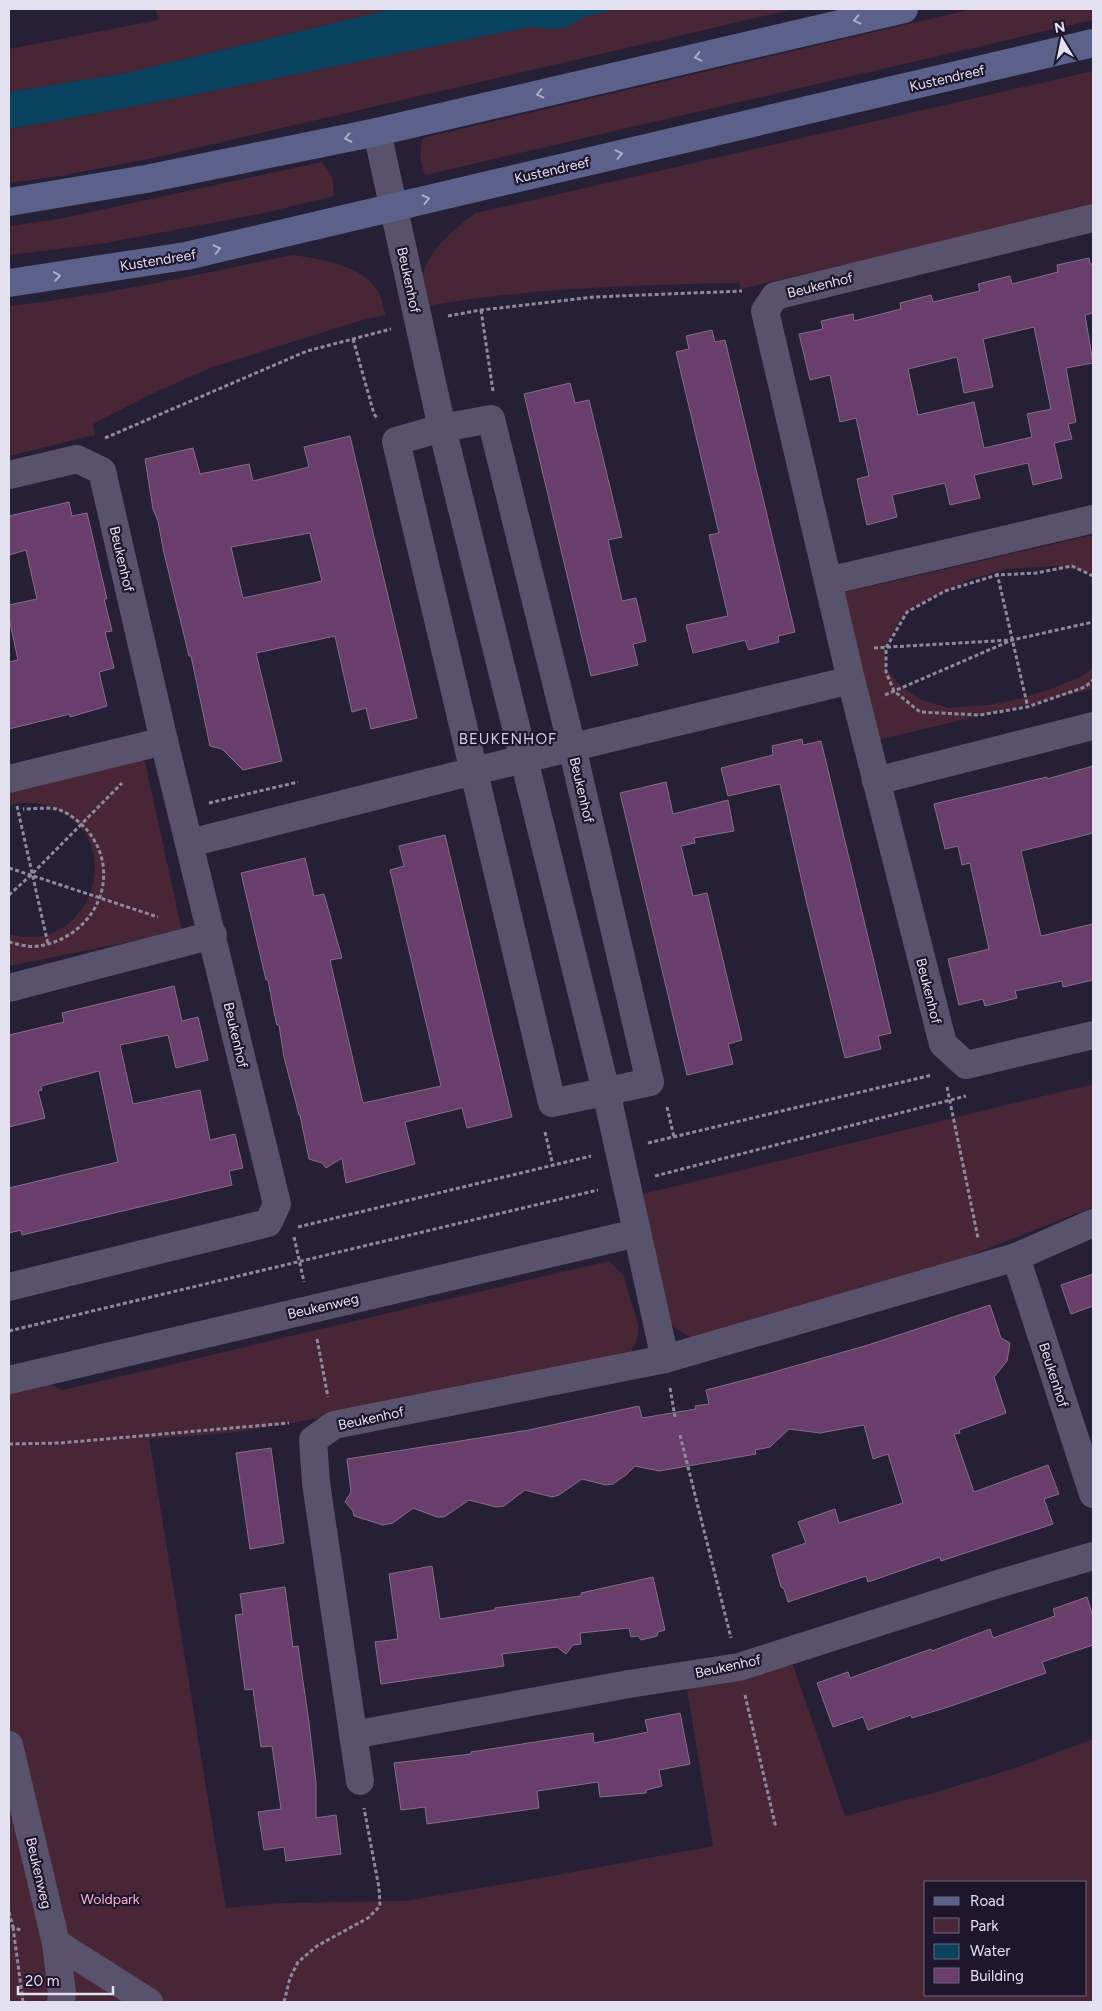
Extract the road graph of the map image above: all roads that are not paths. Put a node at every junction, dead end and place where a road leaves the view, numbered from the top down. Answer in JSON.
{"nodes":[{"id":1,"x":904,"y":9,"type":"edge"},
{"id":2,"x":1093,"y":43,"type":"edge"},
{"id":3,"x":377,"y":132,"type":"junction"},
{"id":4,"x":9,"y":202,"type":"edge"},
{"id":5,"x":393,"y":206,"type":"junction"},
{"id":6,"x":1093,"y":218,"type":"edge"},
{"id":7,"x":9,"y":283,"type":"edge"},
{"id":8,"x":442,"y":428,"type":"junction"},
{"id":9,"x":9,"y":475,"type":"edge"},
{"id":10,"x":1093,"y":519,"type":"edge"},
{"id":11,"x":828,"y":581,"type":"junction"},
{"id":12,"x":851,"y":680,"type":"junction"},
{"id":13,"x":1093,"y":726,"type":"edge"},
{"id":14,"x":164,"y":741,"type":"junction"},
{"id":15,"x":572,"y":747,"type":"junction"},
{"id":16,"x":524,"y":759,"type":"junction"},
{"id":17,"x":474,"y":771,"type":"junction"},
{"id":18,"x":10,"y":779,"type":"edge"},
{"id":19,"x":876,"y":781,"type":"junction"},
{"id":20,"x":190,"y":843,"type":"junction"},
{"id":21,"x":213,"y":935,"type":"junction"},
{"id":22,"x":9,"y":988,"type":"edge"},
{"id":23,"x":1093,"y":1035,"type":"edge"},
{"id":24,"x":606,"y":1092,"type":"junction"},
{"id":25,"x":1093,"y":1223,"type":"edge"},
{"id":26,"x":637,"y":1233,"type":"junction"},
{"id":27,"x":1016,"y":1256,"type":"junction"},
{"id":28,"x":9,"y":1287,"type":"edge"},
{"id":29,"x":665,"y":1359,"type":"junction"},
{"id":30,"x":9,"y":1380,"type":"edge"},
{"id":31,"x":1093,"y":1494,"type":"edge"},
{"id":32,"x":1093,"y":1556,"type":"edge"},
{"id":33,"x":353,"y":1735,"type":"junction"},
{"id":34,"x":9,"y":1745,"type":"edge"},
{"id":35,"x":360,"y":1781,"type":"road end"},
{"id":36,"x":56,"y":1943,"type":"junction"},
{"id":37,"x":61,"y":2002,"type":"edge"},
{"id":38,"x":148,"y":2002,"type":"edge"}],
"edges":[{"from":1,"to":3,"type":"main road","one_way":true},
{"from":5,"to":2,"type":"main road","name":"Kustendreef","one_way":true},
{"from":3,"to":4,"type":"main road","one_way":true},
{"from":3,"to":5,"type":"street","name":"Beukenhof"},
{"from":7,"to":5,"type":"main road","name":"Kustendreef","one_way":true},
{"from":5,"to":8,"type":"street","name":"Beukenhof"},
{"from":6,"to":11,"type":"street","name":"Beukenhof"},
{"from":8,"to":15,"type":"street","name":"Beukenhof"},
{"from":8,"to":16,"type":"street","name":"Beukenhof"},
{"from":8,"to":17,"type":"street","name":"Beukenhof"},
{"from":9,"to":14,"type":"street","name":"Beukenhof"},
{"from":10,"to":11,"type":"street"},
{"from":11,"to":12,"type":"street","name":"Beukenhof"},
{"from":12,"to":15,"type":"street","name":"Beukenhof"},
{"from":12,"to":19,"type":"street","name":"Beukenhof"},
{"from":13,"to":19,"type":"street"},
{"from":14,"to":18,"type":"street"},
{"from":14,"to":20,"type":"street","name":"Beukenhof"},
{"from":15,"to":16,"type":"street","name":"Beukenhof"},
{"from":15,"to":24,"type":"street","name":"Beukenhof"},
{"from":16,"to":17,"type":"street","name":"Beukenhof"},
{"from":16,"to":24,"type":"street","name":"Beukenhof"},
{"from":17,"to":20,"type":"street","name":"Beukenhof"},
{"from":17,"to":24,"type":"street","name":"Beukenhof"},
{"from":19,"to":23,"type":"street","name":"Beukenhof"},
{"from":20,"to":21,"type":"street","name":"Beukenhof"},
{"from":21,"to":22,"type":"street"},
{"from":21,"to":28,"type":"street","name":"Beukenhof"},
{"from":24,"to":26,"type":"street","name":"Beukenhof"},
{"from":25,"to":27,"type":"street","name":"Beukenhof"},
{"from":26,"to":29,"type":"street","name":"Beukenhof"},
{"from":26,"to":30,"type":"street","name":"Beukenweg"},
{"from":27,"to":29,"type":"street","name":"Beukenhof"},
{"from":27,"to":31,"type":"street","name":"Beukenhof"},
{"from":29,"to":33,"type":"street","name":"Beukenhof"},
{"from":32,"to":33,"type":"street","name":"Beukenhof"},
{"from":33,"to":35,"type":"street"},
{"from":34,"to":36,"type":"street","name":"Beukenweg"},
{"from":36,"to":37,"type":"street","name":"Beukenweg"},
{"from":36,"to":38,"type":"street"}]}
